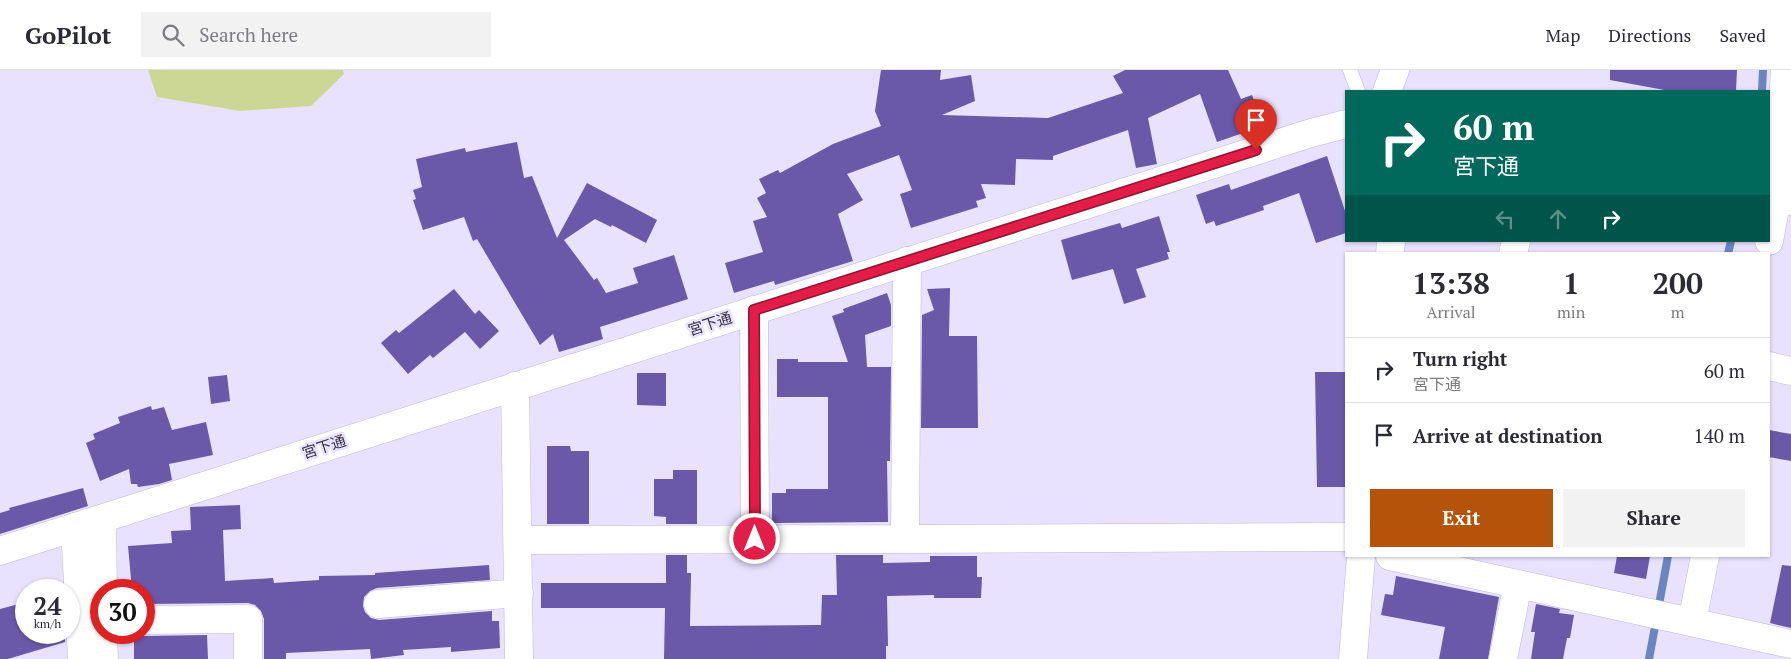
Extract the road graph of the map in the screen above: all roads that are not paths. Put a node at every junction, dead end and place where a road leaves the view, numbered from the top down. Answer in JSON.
{"nodes":[{"id":1,"x":1350,"y":70,"type":"edge"},
{"id":2,"x":1394,"y":70,"type":"edge"},
{"id":3,"x":1785,"y":70,"type":"edge"},
{"id":4,"x":1358,"y":90,"type":"edge"},
{"id":5,"x":1387,"y":90,"type":"edge"},
{"id":6,"x":1345,"y":124,"type":"edge"},
{"id":7,"x":1779,"y":199,"type":"edge"},
{"id":8,"x":1770,"y":237,"type":"edge"},
{"id":9,"x":907,"y":261,"type":"junction"},
{"id":10,"x":754,"y":310,"type":"junction"},
{"id":11,"x":1770,"y":366,"type":"edge"},
{"id":12,"x":1791,"y":370,"type":"edge"},
{"id":13,"x":515,"y":386,"type":"junction"},
{"id":14,"x":102,"y":519,"type":"junction"},
{"id":15,"x":75,"y":527,"type":"junction"},
{"id":16,"x":1345,"y":537,"type":"edge"},
{"id":17,"x":755,"y":539,"type":"junction"},
{"id":18,"x":905,"y":539,"type":"junction"},
{"id":19,"x":518,"y":540,"type":"junction"},
{"id":20,"x":0,"y":550,"type":"edge"},
{"id":21,"x":1361,"y":557,"type":"edge"},
{"id":22,"x":1395,"y":557,"type":"edge"},
{"id":23,"x":1705,"y":557,"type":"edge"},
{"id":24,"x":103,"y":579,"type":"edge"},
{"id":25,"x":1518,"y":584,"type":"junction"},
{"id":26,"x":519,"y":593,"type":"junction"},
{"id":27,"x":378,"y":604,"type":"dead end"},
{"id":28,"x":155,"y":620,"type":"edge"},
{"id":29,"x":1682,"y":620,"type":"junction"},
{"id":30,"x":103,"y":644,"type":"edge"},
{"id":31,"x":1772,"y":647,"type":"edge"},
{"id":32,"x":82,"y":659,"type":"edge"},
{"id":33,"x":104,"y":659,"type":"edge"},
{"id":34,"x":248,"y":659,"type":"edge"},
{"id":35,"x":519,"y":659,"type":"edge"},
{"id":36,"x":1353,"y":659,"type":"edge"},
{"id":37,"x":1502,"y":659,"type":"edge"}],
"edges":[{"from":1,"to":4,"type":"lane"},
{"from":2,"to":5,"type":"street"},
{"from":3,"to":7,"type":"street"},
{"from":6,"to":9,"type":"street","name":"宮下通"},
{"from":7,"to":8,"type":"street"},
{"from":9,"to":10,"type":"street","name":"宮下通"},
{"from":9,"to":18,"type":"street"},
{"from":10,"to":13,"type":"street","name":"宮下通"},
{"from":10,"to":17,"type":"street"},
{"from":11,"to":12,"type":"street"},
{"from":13,"to":14,"type":"street","name":"宮下通"},
{"from":13,"to":19,"type":"street"},
{"from":14,"to":15,"type":"street","name":"宮下通"},
{"from":14,"to":24,"type":"street"},
{"from":15,"to":20,"type":"street","name":"宮下通"},
{"from":15,"to":32,"type":"street"},
{"from":16,"to":18,"type":"street"},
{"from":17,"to":18,"type":"street"},
{"from":17,"to":19,"type":"street"},
{"from":19,"to":26,"type":"street"},
{"from":21,"to":36,"type":"street"},
{"from":22,"to":25,"type":"street"},
{"from":23,"to":29,"type":"street"},
{"from":25,"to":29,"type":"street"},
{"from":25,"to":37,"type":"street"},
{"from":26,"to":27,"type":"street"},
{"from":26,"to":35,"type":"street"},
{"from":28,"to":34,"type":"street"},
{"from":29,"to":31,"type":"street"},
{"from":30,"to":33,"type":"street"}]}
